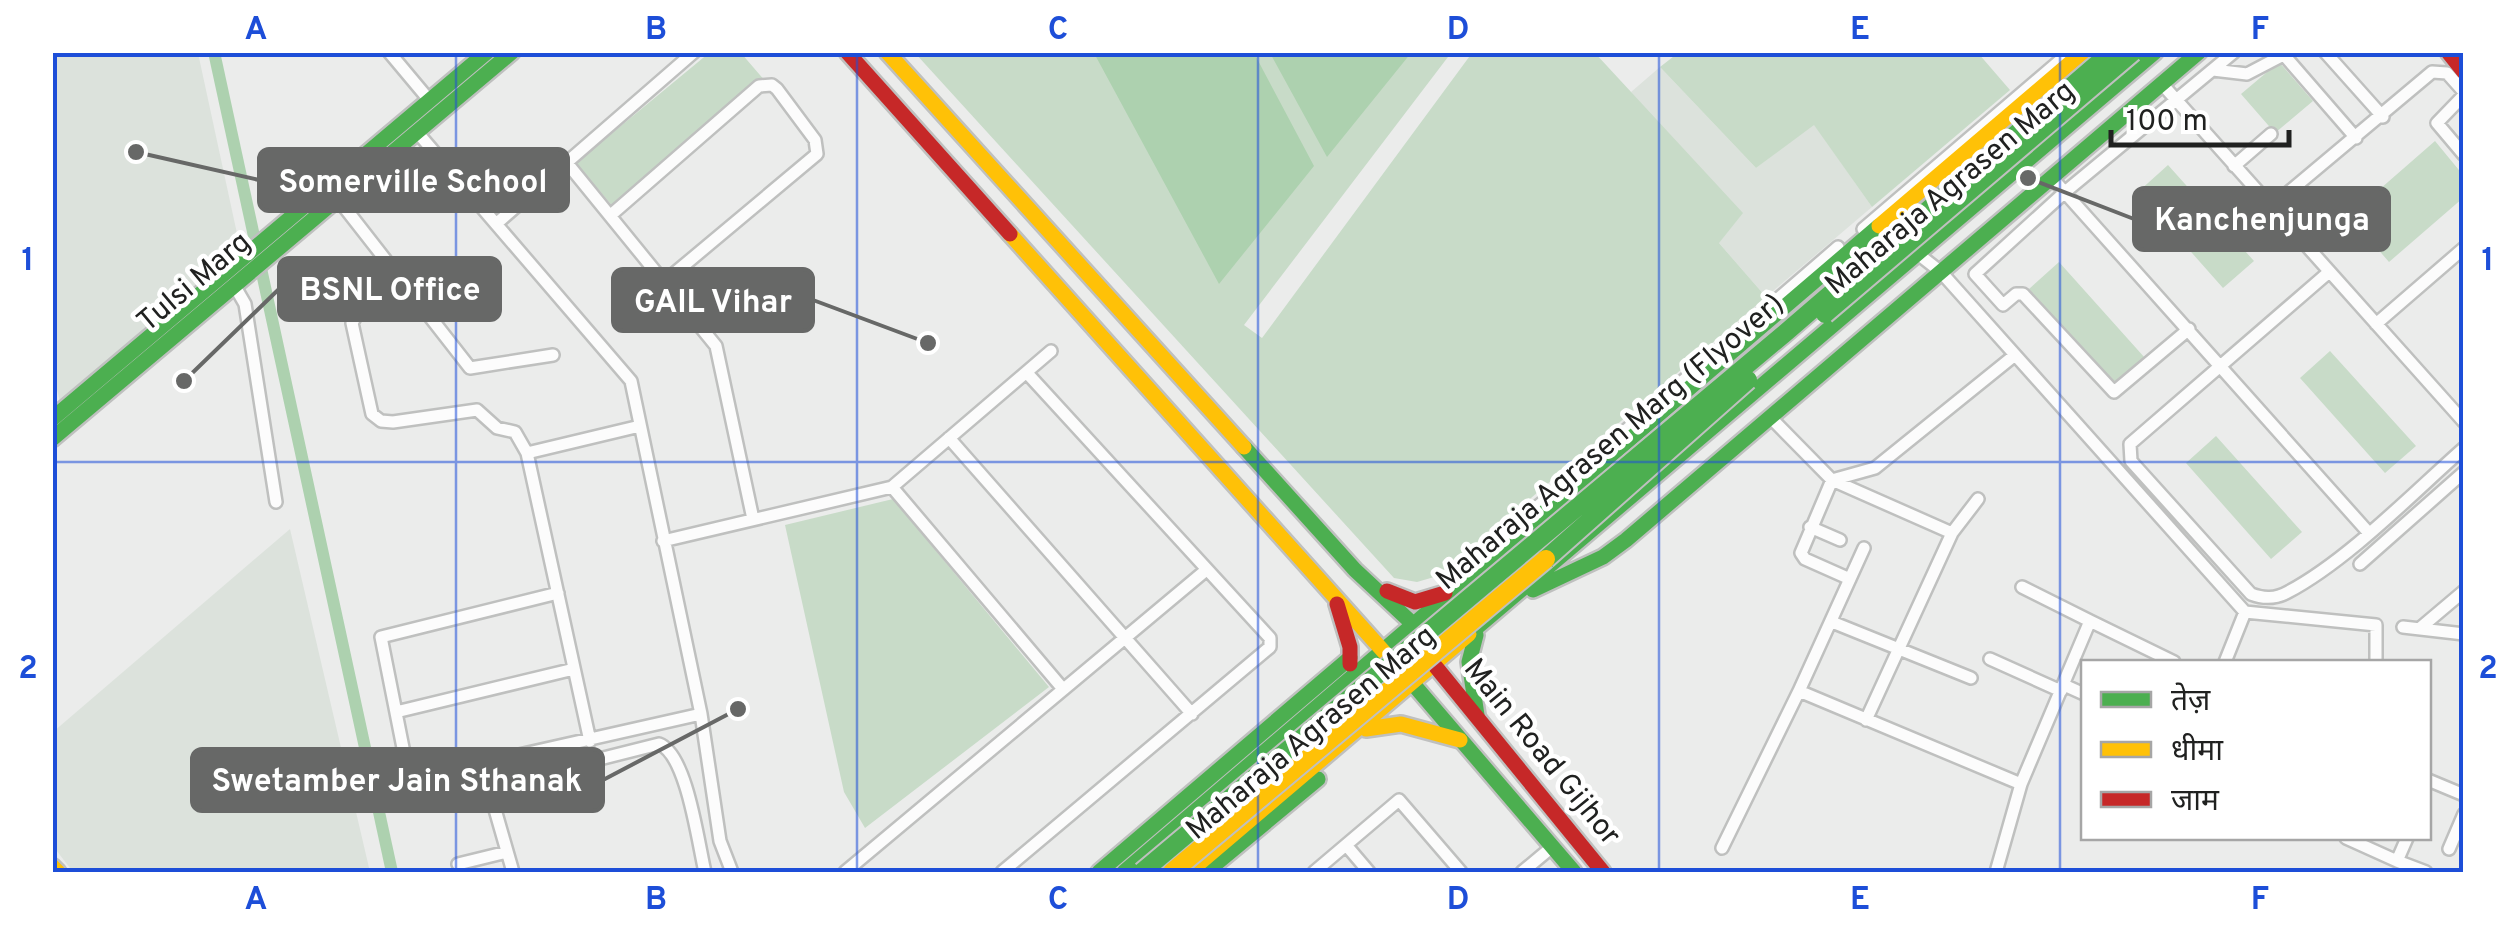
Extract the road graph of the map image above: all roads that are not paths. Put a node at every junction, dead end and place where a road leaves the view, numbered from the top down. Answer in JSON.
{"nodes":[{"id":1,"x":390,"y":52,"type":"edge"},
{"id":2,"x":512,"y":52,"type":"edge"},
{"id":3,"x":694,"y":52,"type":"edge"},
{"id":4,"x":847,"y":52,"type":"edge"},
{"id":5,"x":887,"y":52,"type":"edge"},
{"id":6,"x":2070,"y":52,"type":"edge"},
{"id":7,"x":2083,"y":52,"type":"edge"},
{"id":8,"x":2111,"y":52,"type":"edge"},
{"id":9,"x":2134,"y":52,"type":"edge"},
{"id":10,"x":2155,"y":52,"type":"edge"},
{"id":11,"x":2199,"y":52,"type":"edge"},
{"id":12,"x":2234,"y":52,"type":"edge"},
{"id":13,"x":2325,"y":52,"type":"edge"},
{"id":14,"x":2448,"y":52,"type":"edge"},
{"id":15,"x":486,"y":53,"type":"edge"},
{"id":16,"x":2287,"y":54,"type":"edge"},
{"id":17,"x":2213,"y":70,"type":"junction"},
{"id":18,"x":2464,"y":72,"type":"edge"},
{"id":19,"x":2162,"y":84,"type":"junction"},
{"id":20,"x":2464,"y":93,"type":"edge"},
{"id":21,"x":430,"y":100,"type":"junction"},
{"id":22,"x":2176,"y":101,"type":"junction"},
{"id":23,"x":2382,"y":117,"type":"junction"},
{"id":24,"x":2000,"y":124,"type":"junction"},
{"id":25,"x":417,"y":132,"type":"junction"},
{"id":26,"x":2270,"y":134,"type":"dead end"},
{"id":27,"x":2356,"y":138,"type":"junction"},
{"id":28,"x":2464,"y":155,"type":"edge"},
{"id":29,"x":2028,"y":160,"type":"junction"},
{"id":30,"x":567,"y":163,"type":"junction"},
{"id":31,"x":2234,"y":166,"type":"junction"},
{"id":32,"x":2052,"y":178,"type":"junction"},
{"id":33,"x":2066,"y":192,"type":"junction"},
{"id":34,"x":338,"y":199,"type":"junction"},
{"id":35,"x":2271,"y":207,"type":"junction"},
{"id":36,"x":612,"y":214,"type":"junction"},
{"id":37,"x":496,"y":224,"type":"junction"},
{"id":38,"x":1864,"y":229,"type":"dead end"},
{"id":39,"x":275,"y":242,"type":"junction"},
{"id":40,"x":1838,"y":247,"type":"dead end"},
{"id":41,"x":2464,"y":248,"type":"edge"},
{"id":42,"x":1918,"y":254,"type":"junction"},
{"id":43,"x":1941,"y":272,"type":"junction"},
{"id":44,"x":2329,"y":272,"type":"junction"},
{"id":45,"x":236,"y":277,"type":"junction"},
{"id":46,"x":399,"y":280,"type":"junction"},
{"id":47,"x":664,"y":282,"type":"junction"},
{"id":48,"x":2376,"y":324,"type":"junction"},
{"id":49,"x":2189,"y":329,"type":"junction"},
{"id":50,"x":1051,"y":351,"type":"dead end"},
{"id":51,"x":553,"y":355,"type":"dead end"},
{"id":52,"x":2015,"y":355,"type":"junction"},
{"id":53,"x":1725,"y":357,"type":"junction"},
{"id":54,"x":2222,"y":366,"type":"junction"},
{"id":55,"x":1027,"y":373,"type":"junction"},
{"id":56,"x":1753,"y":393,"type":"junction"},
{"id":57,"x":1770,"y":417,"type":"junction"},
{"id":58,"x":52,"y":419,"type":"edge"},
{"id":59,"x":2464,"y":422,"type":"edge"},
{"id":60,"x":640,"y":426,"type":"junction"},
{"id":61,"x":950,"y":438,"type":"junction"},
{"id":62,"x":52,"y":439,"type":"edge"},
{"id":63,"x":2464,"y":448,"type":"edge"},
{"id":64,"x":527,"y":454,"type":"junction"},
{"id":65,"x":2464,"y":472,"type":"edge"},
{"id":66,"x":1832,"y":480,"type":"junction"},
{"id":67,"x":892,"y":487,"type":"junction"},
{"id":68,"x":1978,"y":499,"type":"dead end"},
{"id":69,"x":276,"y":502,"type":"dead end"},
{"id":70,"x":754,"y":520,"type":"junction"},
{"id":71,"x":1810,"y":527,"type":"junction"},
{"id":72,"x":2368,"y":532,"type":"junction"},
{"id":73,"x":1952,"y":533,"type":"junction"},
{"id":74,"x":1840,"y":540,"type":"dead end"},
{"id":75,"x":664,"y":541,"type":"junction"},
{"id":76,"x":1864,"y":548,"type":"dead end"},
{"id":77,"x":2360,"y":564,"type":"dead end"},
{"id":78,"x":1481,"y":569,"type":"junction"},
{"id":79,"x":1205,"y":570,"type":"junction"},
{"id":80,"x":1363,"y":577,"type":"junction"},
{"id":81,"x":1850,"y":579,"type":"junction"},
{"id":82,"x":2022,"y":586,"type":"dead end"},
{"id":83,"x":1459,"y":588,"type":"junction"},
{"id":84,"x":2464,"y":591,"type":"edge"},
{"id":85,"x":1332,"y":592,"type":"junction"},
{"id":86,"x":558,"y":594,"type":"junction"},
{"id":87,"x":1516,"y":598,"type":"junction"},
{"id":88,"x":2245,"y":612,"type":"junction"},
{"id":89,"x":2090,"y":621,"type":"junction"},
{"id":90,"x":1832,"y":622,"type":"junction"},
{"id":91,"x":1414,"y":625,"type":"junction"},
{"id":92,"x":2402,"y":628,"type":"dead end"},
{"id":93,"x":2419,"y":629,"type":"junction"},
{"id":94,"x":1477,"y":632,"type":"junction"},
{"id":95,"x":2464,"y":634,"type":"edge"},
{"id":96,"x":1122,"y":640,"type":"junction"},
{"id":97,"x":1897,"y":647,"type":"junction"},
{"id":98,"x":1384,"y":652,"type":"junction"},
{"id":99,"x":1350,"y":658,"type":"junction"},
{"id":100,"x":1990,"y":659,"type":"dead end"},
{"id":101,"x":2170,"y":660,"type":"edge"},
{"id":102,"x":2227,"y":660,"type":"edge"},
{"id":103,"x":2376,"y":660,"type":"edge"},
{"id":104,"x":1436,"y":667,"type":"junction"},
{"id":105,"x":574,"y":669,"type":"junction"},
{"id":106,"x":1971,"y":678,"type":"dead end"},
{"id":107,"x":1414,"y":685,"type":"junction"},
{"id":108,"x":2062,"y":688,"type":"junction"},
{"id":109,"x":1063,"y":689,"type":"junction"},
{"id":110,"x":1799,"y":691,"type":"junction"},
{"id":111,"x":2081,"y":693,"type":"edge"},
{"id":112,"x":1332,"y":698,"type":"junction"},
{"id":113,"x":396,"y":712,"type":"junction"},
{"id":114,"x":701,"y":714,"type":"junction"},
{"id":115,"x":1192,"y":714,"type":"junction"},
{"id":116,"x":1866,"y":720,"type":"junction"},
{"id":117,"x":1479,"y":724,"type":"junction"},
{"id":118,"x":1382,"y":725,"type":"junction"},
{"id":119,"x":1358,"y":732,"type":"junction"},
{"id":120,"x":590,"y":741,"type":"junction"},
{"id":121,"x":1464,"y":742,"type":"junction"},
{"id":122,"x":2022,"y":784,"type":"junction"},
{"id":123,"x":2431,"y":784,"type":"edge"},
{"id":124,"x":2464,"y":795,"type":"edge"},
{"id":125,"x":2464,"y":814,"type":"edge"},
{"id":126,"x":2350,"y":840,"type":"edge"},
{"id":127,"x":2406,"y":840,"type":"edge"},
{"id":128,"x":721,"y":842,"type":"junction"},
{"id":129,"x":1346,"y":846,"type":"junction"},
{"id":130,"x":1156,"y":847,"type":"junction"},
{"id":131,"x":1552,"y":847,"type":"junction"},
{"id":132,"x":699,"y":848,"type":"junction"},
{"id":133,"x":1722,"y":848,"type":"dead end"},
{"id":134,"x":2449,"y":848,"type":"dead end"},
{"id":135,"x":507,"y":852,"type":"junction"},
{"id":136,"x":2397,"y":861,"type":"junction"},
{"id":137,"x":458,"y":864,"type":"dead end"},
{"id":138,"x":52,"y":866,"type":"edge"},
{"id":139,"x":58,"y":872,"type":"edge"},
{"id":140,"x":513,"y":872,"type":"edge"},
{"id":141,"x":705,"y":872,"type":"edge"},
{"id":142,"x":732,"y":872,"type":"edge"},
{"id":143,"x":844,"y":872,"type":"edge"},
{"id":144,"x":1002,"y":872,"type":"edge"},
{"id":145,"x":1100,"y":872,"type":"edge"},
{"id":146,"x":1124,"y":872,"type":"edge"},
{"id":147,"x":1142,"y":872,"type":"edge"},
{"id":148,"x":1176,"y":872,"type":"edge"},
{"id":149,"x":1189,"y":872,"type":"edge"},
{"id":150,"x":1206,"y":872,"type":"edge"},
{"id":151,"x":1314,"y":872,"type":"edge"},
{"id":152,"x":1369,"y":872,"type":"edge"},
{"id":153,"x":1462,"y":872,"type":"edge"},
{"id":154,"x":1522,"y":872,"type":"edge"},
{"id":155,"x":1574,"y":872,"type":"edge"},
{"id":156,"x":1604,"y":872,"type":"edge"},
{"id":157,"x":1996,"y":872,"type":"edge"},
{"id":158,"x":2426,"y":872,"type":"edge"}],
"edges":[{"from":1,"to":21,"type":"street"},
{"from":2,"to":25,"type":"main road","name":"Tulsi Marg"},
{"from":3,"to":30,"type":"street"},
{"from":4,"to":85,"type":"main road"},
{"from":5,"to":80,"type":"main road"},
{"from":6,"to":38,"type":"street"},
{"from":7,"to":24,"type":"main road","name":"Maharaja Agrasen Marg"},
{"from":8,"to":147,"type":"main road","name":"Maharaja Agrasen Marg (Flyover)","bridge":true},
{"from":9,"to":148,"type":"main road","name":"Maharaja Agrasen Marg (Flyover)","bridge":true},
{"from":10,"to":29,"type":"main road","name":"Maharaja Agrasen Marg"},
{"from":11,"to":19,"type":"main road"},
{"from":12,"to":17,"type":"street"},
{"from":13,"to":23,"type":"street"},
{"from":14,"to":18,"type":"main road"},
{"from":15,"to":21,"type":"main road","name":"Tulsi Marg"},
{"from":16,"to":17,"type":"street"},
{"from":16,"to":27,"type":"street"},
{"from":17,"to":22,"type":"street"},
{"from":19,"to":22,"type":"street"},
{"from":19,"to":32,"type":"main road"},
{"from":20,"to":23,"type":"street"},
{"from":20,"to":28,"type":"street"},
{"from":21,"to":39,"type":"main road","name":"Tulsi Marg"},
{"from":22,"to":31,"type":"street"},
{"from":22,"to":33,"type":"street"},
{"from":23,"to":27,"type":"street"},
{"from":24,"to":29,"type":"main road"},
{"from":24,"to":53,"type":"main road","name":"Maharaja Agrasen Marg"},
{"from":25,"to":34,"type":"main road","name":"Tulsi Marg"},
{"from":25,"to":37,"type":"street"},
{"from":26,"to":31,"type":"street"},
{"from":27,"to":35,"type":"street"},
{"from":29,"to":42,"type":"main road","name":"Maharaja Agrasen Marg"},
{"from":30,"to":36,"type":"street"},
{"from":30,"to":37,"type":"street"},
{"from":31,"to":35,"type":"street"},
{"from":32,"to":33,"type":"street"},
{"from":32,"to":43,"type":"main road"},
{"from":33,"to":49,"type":"street"},
{"from":33,"to":49,"type":"street"},
{"from":34,"to":39,"type":"main road","name":"Tulsi Marg"},
{"from":34,"to":46,"type":"street"},
{"from":35,"to":44,"type":"street"},
{"from":36,"to":47,"type":"street"},
{"from":36,"to":47,"type":"street"},
{"from":37,"to":60,"type":"street"},
{"from":39,"to":45,"type":"main road","name":"Tulsi Marg"},
{"from":40,"to":78,"type":"street"},
{"from":41,"to":48,"type":"street"},
{"from":42,"to":43,"type":"street"},
{"from":42,"to":56,"type":"main road","name":"Maharaja Agrasen Marg"},
{"from":43,"to":52,"type":"street"},
{"from":43,"to":57,"type":"main road"},
{"from":44,"to":48,"type":"street"},
{"from":44,"to":54,"type":"street"},
{"from":45,"to":58,"type":"main road","name":"Tulsi Marg"},
{"from":45,"to":62,"type":"main road","name":"Tulsi Marg"},
{"from":45,"to":69,"type":"street"},
{"from":46,"to":51,"type":"street"},
{"from":46,"to":64,"type":"street"},
{"from":47,"to":70,"type":"street"},
{"from":48,"to":59,"type":"street"},
{"from":49,"to":54,"type":"street"},
{"from":50,"to":55,"type":"street"},
{"from":52,"to":66,"type":"street"},
{"from":52,"to":88,"type":"street"},
{"from":53,"to":56,"type":"main road"},
{"from":53,"to":78,"type":"main road","name":"Maharaja Agrasen Marg"},
{"from":54,"to":72,"type":"street"},
{"from":54,"to":72,"type":"street"},
{"from":55,"to":61,"type":"street"},
{"from":55,"to":79,"type":"street"},
{"from":56,"to":87,"type":"main road","name":"Maharaja Agrasen Marg"},
{"from":57,"to":66,"type":"street"},
{"from":57,"to":87,"type":"main road"},
{"from":60,"to":64,"type":"street"},
{"from":60,"to":75,"type":"street"},
{"from":61,"to":67,"type":"street"},
{"from":61,"to":96,"type":"street"},
{"from":63,"to":72,"type":"street"},
{"from":64,"to":86,"type":"street"},
{"from":65,"to":77,"type":"street"},
{"from":66,"to":71,"type":"street"},
{"from":66,"to":73,"type":"street"},
{"from":67,"to":70,"type":"street"},
{"from":67,"to":109,"type":"street"},
{"from":68,"to":73,"type":"street"},
{"from":70,"to":75,"type":"street"},
{"from":71,"to":74,"type":"street"},
{"from":71,"to":81,"type":"street"},
{"from":73,"to":97,"type":"street"},
{"from":75,"to":114,"type":"street"},
{"from":76,"to":81,"type":"street"},
{"from":78,"to":83,"type":"main road","name":"Maharaja Agrasen Marg"},
{"from":79,"to":96,"type":"street"},
{"from":79,"to":115,"type":"street"},
{"from":80,"to":83,"type":"main road"},
{"from":80,"to":91,"type":"main road"},
{"from":81,"to":90,"type":"street"},
{"from":82,"to":89,"type":"street"},
{"from":83,"to":91,"type":"main road","name":"Maharaja Agrasen Marg"},
{"from":84,"to":93,"type":"street"},
{"from":85,"to":98,"type":"main road"},
{"from":85,"to":99,"type":"main road"},
{"from":86,"to":105,"type":"street"},
{"from":86,"to":113,"type":"street"},
{"from":87,"to":94,"type":"main road","name":"Maharaja Agrasen Marg"},
{"from":88,"to":102,"type":"street"},
{"from":88,"to":103,"type":"street"},
{"from":89,"to":101,"type":"street"},
{"from":89,"to":108,"type":"street"},
{"from":90,"to":97,"type":"street"},
{"from":90,"to":110,"type":"street"},
{"from":91,"to":98,"type":"main road","name":"Maharaja Agrasen Marg"},
{"from":92,"to":93,"type":"street"},
{"from":93,"to":95,"type":"street"},
{"from":94,"to":104,"type":"main road","name":"Maharaja Agrasen Marg"},
{"from":94,"to":117,"type":"main road"},
{"from":96,"to":109,"type":"street"},
{"from":96,"to":115,"type":"street"},
{"from":97,"to":106,"type":"street"},
{"from":97,"to":116,"type":"street"},
{"from":98,"to":112,"type":"main road","name":"Maharaja Agrasen Marg"},
{"from":99,"to":112,"type":"main road"},
{"from":99,"to":145,"type":"main road"},
{"from":100,"to":108,"type":"street"},
{"from":104,"to":107,"type":"main road","name":"Maharaja Agrasen Marg"},
{"from":104,"to":117,"type":"main road","name":"Main Road Gijhor"},
{"from":105,"to":113,"type":"street"},
{"from":105,"to":120,"type":"street"},
{"from":107,"to":119,"type":"main road","name":"Maharaja Agrasen Marg"},
{"from":107,"to":121,"type":"main road","name":"Main Road Gijhor"},
{"from":108,"to":111,"type":"street"},
{"from":108,"to":122,"type":"street"},
{"from":109,"to":143,"type":"street"},
{"from":110,"to":116,"type":"street"},
{"from":110,"to":133,"type":"street"},
{"from":112,"to":130,"type":"main road","name":"Maharaja Agrasen Marg"},
{"from":113,"to":120,"type":"street"},
{"from":114,"to":120,"type":"street"},
{"from":114,"to":128,"type":"street"},
{"from":115,"to":144,"type":"street"},
{"from":116,"to":122,"type":"street"},
{"from":117,"to":156,"type":"main road","name":"Main Road Gijhor"},
{"from":118,"to":119,"type":"main road"},
{"from":118,"to":121,"type":"main road"},
{"from":118,"to":150,"type":"main road"},
{"from":119,"to":149,"type":"main road","name":"Maharaja Agrasen Marg"},
{"from":121,"to":131,"type":"main road","name":"Main Road Gijhor"},
{"from":122,"to":157,"type":"street"},
{"from":123,"to":124,"type":"street"},
{"from":125,"to":134,"type":"street"},
{"from":126,"to":136,"type":"street"},
{"from":127,"to":136,"type":"street"},
{"from":128,"to":132,"type":"street"},
{"from":128,"to":142,"type":"street"},
{"from":129,"to":151,"type":"street"},
{"from":129,"to":152,"type":"street"},
{"from":129,"to":153,"type":"street"},
{"from":130,"to":146,"type":"main road","name":"Maharaja Agrasen Marg"},
{"from":130,"to":148,"type":"main road"},
{"from":131,"to":154,"type":"street"},
{"from":131,"to":155,"type":"main road","name":"Main Road Gijhor"},
{"from":132,"to":135,"type":"street"},
{"from":132,"to":141,"type":"street"},
{"from":135,"to":137,"type":"street"},
{"from":135,"to":140,"type":"street"},
{"from":136,"to":158,"type":"street"},
{"from":138,"to":139,"type":"main road"}]}
